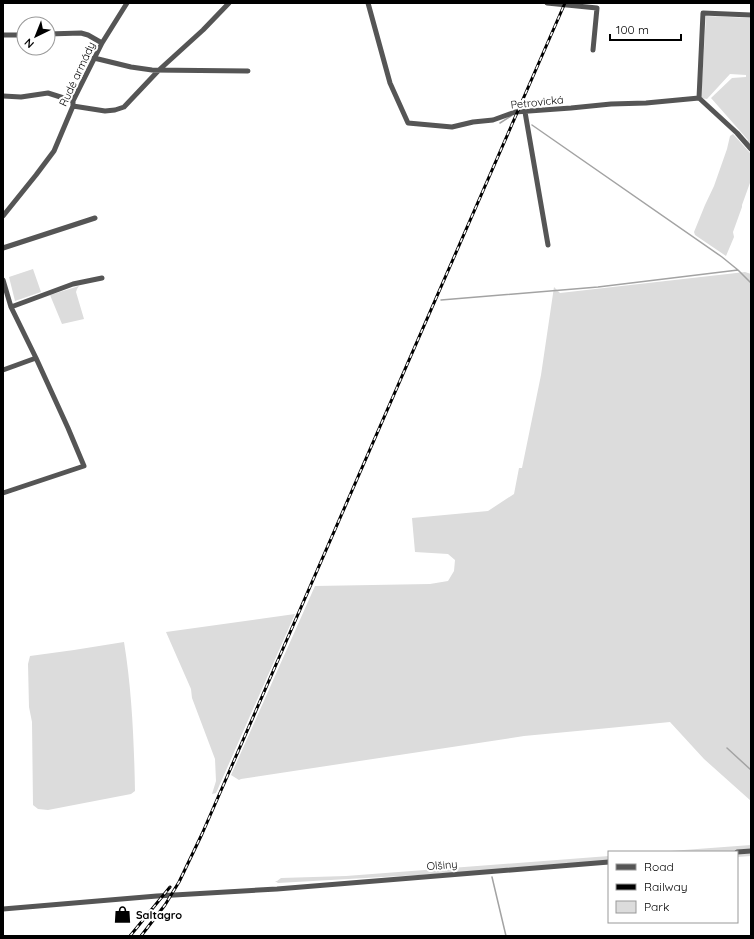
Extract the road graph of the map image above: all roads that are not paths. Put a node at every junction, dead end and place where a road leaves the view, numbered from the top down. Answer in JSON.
{"nodes":[{"id":1,"x":127,"y":3,"type":"edge"},
{"id":2,"x":228,"y":3,"type":"edge"},
{"id":3,"x":368,"y":3,"type":"edge"},
{"id":4,"x":547,"y":3,"type":"edge"},
{"id":5,"x":751,"y":16,"type":"edge"},
{"id":6,"x":56,"y":34,"type":"edge"},
{"id":7,"x":3,"y":35,"type":"edge"},
{"id":8,"x":16,"y":35,"type":"edge"},
{"id":9,"x":102,"y":43,"type":"junction"},
{"id":10,"x":594,"y":50,"type":"dead end"},
{"id":11,"x":94,"y":58,"type":"junction"},
{"id":12,"x":159,"y":70,"type":"junction"},
{"id":13,"x":248,"y":71,"type":"dead end"},
{"id":14,"x":3,"y":96,"type":"edge"},
{"id":15,"x":699,"y":98,"type":"junction"},
{"id":16,"x":73,"y":103,"type":"junction"},
{"id":17,"x":525,"y":112,"type":"junction"},
{"id":18,"x":751,"y":149,"type":"edge"},
{"id":19,"x":3,"y":216,"type":"edge"},
{"id":20,"x":95,"y":218,"type":"dead end"},
{"id":21,"x":548,"y":245,"type":"dead end"},
{"id":22,"x":3,"y":248,"type":"edge"},
{"id":23,"x":102,"y":278,"type":"dead end"},
{"id":24,"x":3,"y":280,"type":"edge"},
{"id":25,"x":10,"y":307,"type":"junction"},
{"id":26,"x":36,"y":358,"type":"junction"},
{"id":27,"x":3,"y":370,"type":"edge"},
{"id":28,"x":3,"y":493,"type":"edge"},
{"id":29,"x":751,"y":851,"type":"edge"},
{"id":30,"x":738,"y":852,"type":"edge"},
{"id":31,"x":608,"y":862,"type":"edge"},
{"id":32,"x":3,"y":909,"type":"edge"}],
"edges":[{"from":1,"to":9,"type":"street","name":"Rudé armády"},
{"from":2,"to":12,"type":"street"},
{"from":3,"to":17,"type":"street","name":"Petrovická"},
{"from":4,"to":10,"type":"street"},
{"from":5,"to":15,"type":"street"},
{"from":6,"to":9,"type":"street"},
{"from":7,"to":8,"type":"street"},
{"from":9,"to":11,"type":"street","name":"Rudé armády"},
{"from":11,"to":12,"type":"street"},
{"from":11,"to":16,"type":"street","name":"Rudé armády"},
{"from":12,"to":13,"type":"street"},
{"from":12,"to":16,"type":"street"},
{"from":14,"to":16,"type":"street"},
{"from":15,"to":17,"type":"street","name":"Petrovická"},
{"from":15,"to":18,"type":"street"},
{"from":16,"to":19,"type":"street","name":"Rudé armády"},
{"from":17,"to":21,"type":"street"},
{"from":20,"to":22,"type":"street"},
{"from":23,"to":25,"type":"street"},
{"from":24,"to":25,"type":"street"},
{"from":25,"to":26,"type":"street"},
{"from":26,"to":27,"type":"street"},
{"from":26,"to":28,"type":"street"},
{"from":29,"to":30,"type":"street"},
{"from":31,"to":32,"type":"street","name":"Olšiny"}]}
